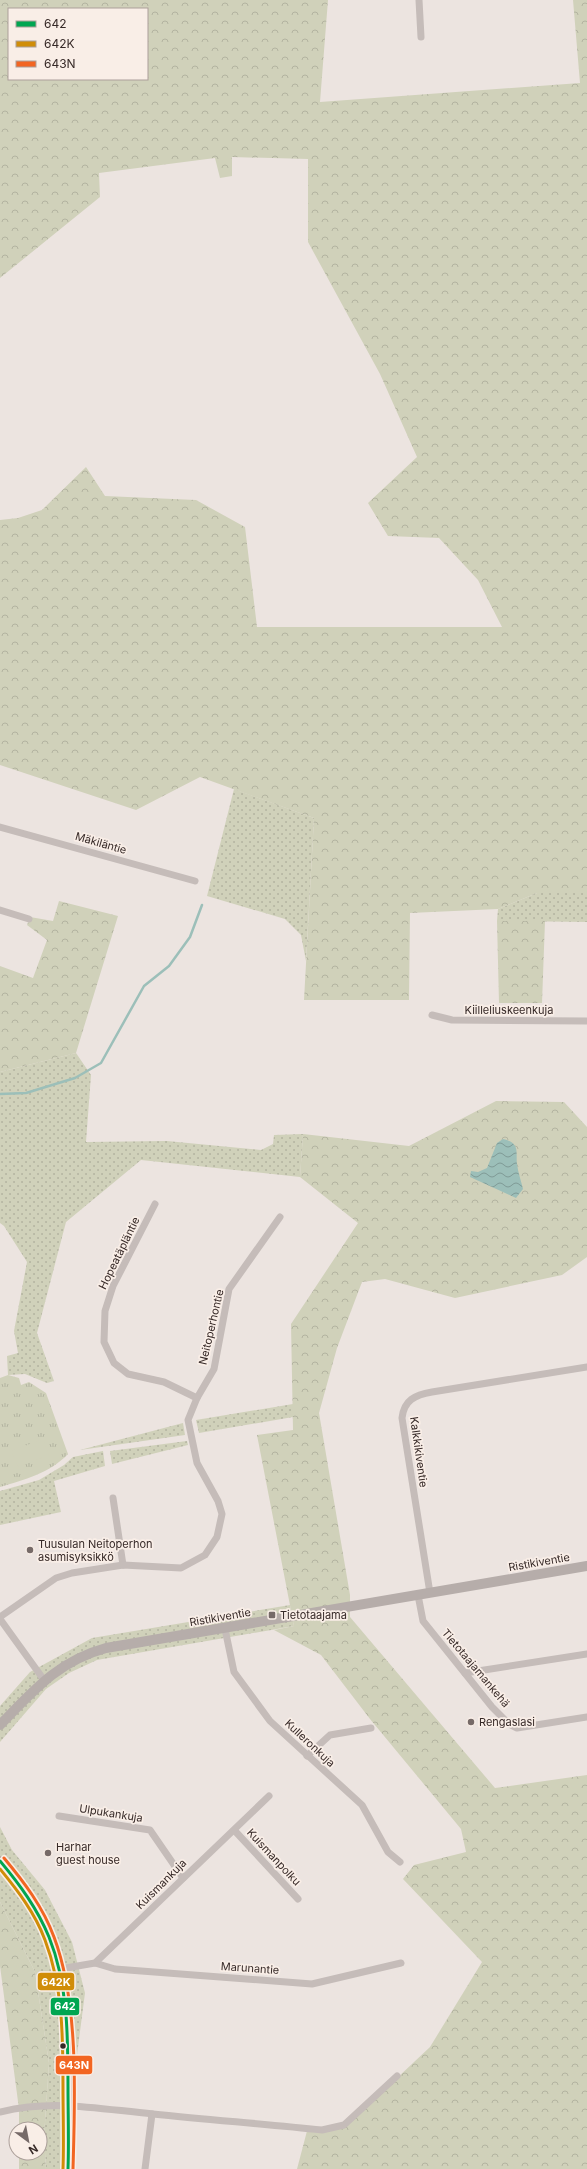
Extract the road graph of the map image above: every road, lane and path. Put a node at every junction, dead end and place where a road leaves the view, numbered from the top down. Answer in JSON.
{"nodes":[{"id":1,"x":419,"y":0,"type":"edge"},
{"id":2,"x":421,"y":36,"type":"dead end"},
{"id":3,"x":0,"y":827,"type":"edge"},
{"id":4,"x":195,"y":881,"type":"dead end"},
{"id":5,"x":0,"y":910,"type":"edge"},
{"id":6,"x":29,"y":919,"type":"dead end"},
{"id":7,"x":432,"y":1015,"type":"dead end"},
{"id":8,"x":587,"y":1021,"type":"edge"},
{"id":9,"x":155,"y":1204,"type":"dead end"},
{"id":10,"x":280,"y":1217,"type":"dead end"},
{"id":11,"x":587,"y":1367,"type":"edge"},
{"id":12,"x":197,"y":1398,"type":"junction"},
{"id":13,"x":113,"y":1498,"type":"dead end"},
{"id":14,"x":123,"y":1565,"type":"junction"},
{"id":15,"x":587,"y":1566,"type":"edge"},
{"id":16,"x":430,"y":1593,"type":"junction"},
{"id":17,"x":418,"y":1595,"type":"junction"},
{"id":18,"x":0,"y":1618,"type":"edge"},
{"id":19,"x":225,"y":1629,"type":"junction"},
{"id":20,"x":587,"y":1654,"type":"edge"},
{"id":21,"x":465,"y":1673,"type":"junction"},
{"id":22,"x":44,"y":1680,"type":"junction"},
{"id":23,"x":587,"y":1718,"type":"edge"},
{"id":24,"x":0,"y":1725,"type":"edge"},
{"id":25,"x":371,"y":1728,"type":"dead end"},
{"id":26,"x":307,"y":1756,"type":"junction"},
{"id":27,"x":269,"y":1796,"type":"dead end"},
{"id":28,"x":58,"y":1816,"type":"dead end"},
{"id":29,"x":234,"y":1831,"type":"junction"},
{"id":30,"x":0,"y":1861,"type":"edge"},
{"id":31,"x":400,"y":1862,"type":"dead end"},
{"id":32,"x":182,"y":1878,"type":"junction"},
{"id":33,"x":298,"y":1899,"type":"dead end"},
{"id":34,"x":95,"y":1963,"type":"junction"},
{"id":35,"x":401,"y":1963,"type":"dead end"},
{"id":36,"x":60,"y":1969,"type":"junction"},
{"id":37,"x":397,"y":2076,"type":"dead end"},
{"id":38,"x":68,"y":2105,"type":"junction"},
{"id":39,"x":0,"y":2112,"type":"edge"},
{"id":40,"x":152,"y":2114,"type":"junction"},
{"id":41,"x":68,"y":2169,"type":"edge"},
{"id":42,"x":145,"y":2169,"type":"edge"}],
"edges":[{"from":1,"to":2,"type":"street"},
{"from":3,"to":4,"type":"street","name":"Mäkiläntie"},
{"from":5,"to":6,"type":"street"},
{"from":7,"to":8,"type":"street","name":"Kiilleliuskeenkuja"},
{"from":9,"to":12,"type":"street","name":"Hopeatäpläntie"},
{"from":10,"to":12,"type":"street","name":"Neitoperhontie"},
{"from":11,"to":16,"type":"street","name":"Kalkkikiventie"},
{"from":12,"to":14,"type":"street","name":"Neitoperhontie"},
{"from":13,"to":14,"type":"street"},
{"from":14,"to":18,"type":"street","name":"Neitoperhontie"},
{"from":15,"to":16,"type":"street","name":"Ristikiventie"},
{"from":16,"to":17,"type":"street","name":"Ristikiventie"},
{"from":17,"to":19,"type":"street","name":"Ristikiventie"},
{"from":17,"to":21,"type":"street","name":"Tietotaajamankehä"},
{"from":18,"to":22,"type":"street"},
{"from":19,"to":22,"type":"street","name":"Ristikiventie"},
{"from":19,"to":26,"type":"street","name":"Kulleronkuja"},
{"from":20,"to":21,"type":"street"},
{"from":21,"to":23,"type":"street","name":"Tietotaajamankehä"},
{"from":22,"to":24,"type":"street","name":"Ristikiventie"},
{"from":25,"to":26,"type":"street"},
{"from":26,"to":31,"type":"street","name":"Kulleronkuja"},
{"from":27,"to":29,"type":"street","name":"Kuismankuja"},
{"from":28,"to":32,"type":"street","name":"Ulpukankuja"},
{"from":29,"to":32,"type":"street","name":"Kuismankuja"},
{"from":29,"to":33,"type":"street","name":"Kuismanpolku"},
{"from":30,"to":36,"type":"street"},
{"from":32,"to":34,"type":"street","name":"Kuismankuja"},
{"from":34,"to":35,"type":"street","name":"Marunantie"},
{"from":34,"to":36,"type":"street"},
{"from":36,"to":38,"type":"street"},
{"from":37,"to":40,"type":"street"},
{"from":38,"to":39,"type":"street"},
{"from":38,"to":40,"type":"street"},
{"from":38,"to":41,"type":"street"},
{"from":40,"to":42,"type":"street"}]}
